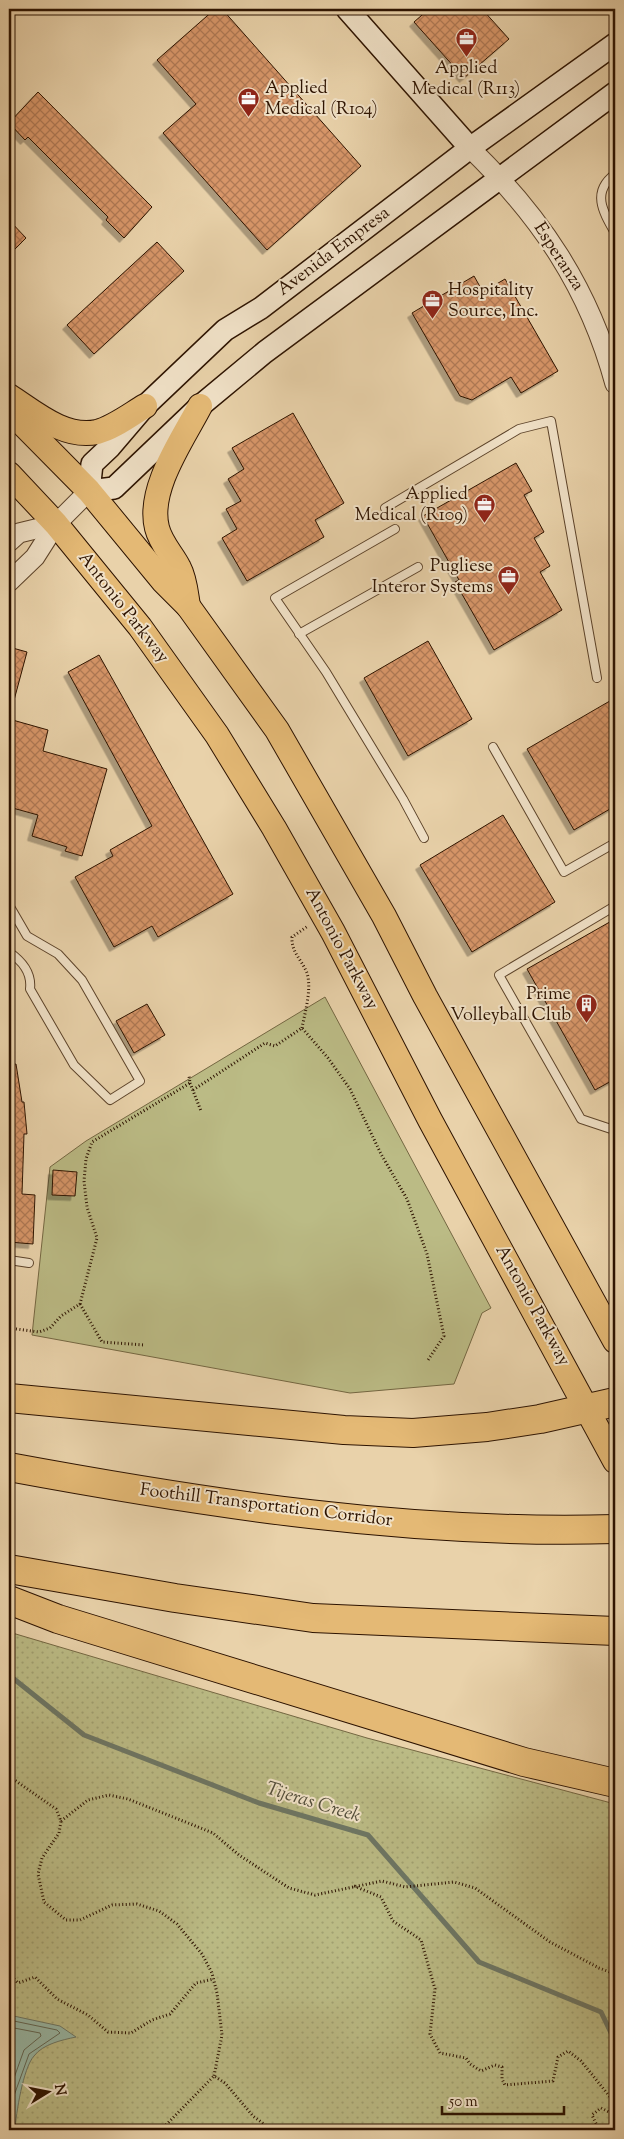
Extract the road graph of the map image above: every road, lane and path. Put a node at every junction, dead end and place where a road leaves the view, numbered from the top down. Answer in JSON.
{"nodes":[{"id":1,"x":347,"y":9,"type":"edge"},
{"id":2,"x":615,"y":44,"type":"edge"},
{"id":3,"x":615,"y":93,"type":"edge"},
{"id":4,"x":470,"y":148,"type":"junction"},
{"id":5,"x":615,"y":174,"type":"edge"},
{"id":6,"x":500,"y":178,"type":"junction"},
{"id":7,"x":615,"y":233,"type":"edge"},
{"id":8,"x":615,"y":384,"type":"edge"},
{"id":9,"x":9,"y":396,"type":"edge"},
{"id":10,"x":145,"y":406,"type":"junction"},
{"id":11,"x":200,"y":406,"type":"junction"},
{"id":12,"x":9,"y":410,"type":"edge"},
{"id":13,"x":9,"y":474,"type":"edge"},
{"id":14,"x":89,"y":491,"type":"junction"},
{"id":15,"x":385,"y":508,"type":"dead end"},
{"id":16,"x":56,"y":524,"type":"junction"},
{"id":17,"x":395,"y":530,"type":"dead end"},
{"id":18,"x":9,"y":542,"type":"edge"},
{"id":19,"x":418,"y":567,"type":"dead end"},
{"id":20,"x":9,"y":582,"type":"edge"},
{"id":21,"x":188,"y":606,"type":"junction"},
{"id":22,"x":299,"y":634,"type":"junction"},
{"id":23,"x":597,"y":678,"type":"dead end"},
{"id":24,"x":493,"y":747,"type":"dead end"},
{"id":25,"x":424,"y":838,"type":"dead end"},
{"id":26,"x":615,"y":843,"type":"edge"},
{"id":27,"x":9,"y":905,"type":"edge"},
{"id":28,"x":615,"y":906,"type":"edge"},
{"id":29,"x":324,"y":916,"type":"junction"},
{"id":30,"x":9,"y":952,"type":"edge"},
{"id":31,"x":302,"y":1028,"type":"junction"},
{"id":32,"x":189,"y":1076,"type":"dead end"},
{"id":33,"x":190,"y":1083,"type":"junction"},
{"id":34,"x":193,"y":1090,"type":"junction"},
{"id":35,"x":201,"y":1111,"type":"dead end"},
{"id":36,"x":615,"y":1127,"type":"edge"},
{"id":37,"x":9,"y":1260,"type":"edge"},
{"id":38,"x":29,"y":1263,"type":"dead end"},
{"id":39,"x":80,"y":1304,"type":"junction"},
{"id":40,"x":9,"y":1328,"type":"edge"},
{"id":41,"x":615,"y":1341,"type":"edge"},
{"id":42,"x":144,"y":1345,"type":"dead end"},
{"id":43,"x":428,"y":1360,"type":"dead end"},
{"id":44,"x":9,"y":1398,"type":"edge"},
{"id":45,"x":615,"y":1402,"type":"edge"},
{"id":46,"x":588,"y":1409,"type":"junction"},
{"id":47,"x":615,"y":1461,"type":"edge"},
{"id":48,"x":9,"y":1467,"type":"edge"},
{"id":49,"x":615,"y":1529,"type":"edge"},
{"id":50,"x":9,"y":1569,"type":"edge"},
{"id":51,"x":9,"y":1600,"type":"edge"},
{"id":52,"x":615,"y":1631,"type":"edge"},
{"id":53,"x":9,"y":1778,"type":"edge"},
{"id":54,"x":615,"y":1783,"type":"edge"},
{"id":55,"x":61,"y":1821,"type":"junction"},
{"id":56,"x":353,"y":1885,"type":"junction"},
{"id":57,"x":9,"y":1974,"type":"edge"},
{"id":58,"x":615,"y":1974,"type":"edge"},
{"id":59,"x":214,"y":1979,"type":"junction"},
{"id":60,"x":214,"y":2076,"type":"junction"},
{"id":61,"x":615,"y":2103,"type":"edge"},
{"id":62,"x":615,"y":2115,"type":"edge"},
{"id":63,"x":161,"y":2130,"type":"edge"},
{"id":64,"x":272,"y":2130,"type":"edge"},
{"id":65,"x":599,"y":2130,"type":"edge"}],
"edges":[{"from":1,"to":4,"type":"main road"},
{"from":2,"to":4,"type":"main road","name":"Avenida Empresa"},
{"from":3,"to":6,"type":"main road"},
{"from":4,"to":6,"type":"street","name":"Esperanza"},
{"from":4,"to":10,"type":"main road","name":"Avenida Empresa"},
{"from":5,"to":7,"type":"lane"},
{"from":6,"to":8,"type":"street","name":"Esperanza"},
{"from":6,"to":11,"type":"main road"},
{"from":9,"to":10,"type":"main road"},
{"from":10,"to":14,"type":"main road","name":"Avenida Empresa"},
{"from":11,"to":14,"type":"main road"},
{"from":11,"to":21,"type":"main road"},
{"from":12,"to":14,"type":"main road"},
{"from":13,"to":16,"type":"main road","name":"Antonio Parkway"},
{"from":14,"to":16,"type":"street"},
{"from":14,"to":21,"type":"main road"},
{"from":15,"to":23,"type":"lane"},
{"from":16,"to":18,"type":"street"},
{"from":16,"to":20,"type":"street"},
{"from":16,"to":29,"type":"main road","name":"Antonio Parkway"},
{"from":17,"to":22,"type":"lane"},
{"from":19,"to":22,"type":"lane"},
{"from":21,"to":41,"type":"main road"},
{"from":22,"to":25,"type":"lane"},
{"from":24,"to":26,"type":"lane"},
{"from":27,"to":30,"type":"lane"},
{"from":28,"to":36,"type":"lane"},
{"from":29,"to":31,"type":"path"},
{"from":29,"to":46,"type":"main road","name":"Antonio Parkway"},
{"from":31,"to":34,"type":"path"},
{"from":31,"to":43,"type":"path"},
{"from":32,"to":33,"type":"path"},
{"from":33,"to":34,"type":"path"},
{"from":33,"to":39,"type":"path"},
{"from":34,"to":35,"type":"path"},
{"from":37,"to":38,"type":"lane"},
{"from":39,"to":40,"type":"path"},
{"from":39,"to":42,"type":"path"},
{"from":44,"to":46,"type":"highway"},
{"from":45,"to":46,"type":"highway"},
{"from":46,"to":47,"type":"main road","name":"Antonio Parkway"},
{"from":48,"to":49,"type":"highway","name":"Foothill Transportation Corridor"},
{"from":50,"to":52,"type":"highway"},
{"from":51,"to":54,"type":"highway"},
{"from":53,"to":55,"type":"path"},
{"from":55,"to":56,"type":"path"},
{"from":55,"to":59,"type":"path"},
{"from":56,"to":58,"type":"path"},
{"from":56,"to":61,"type":"path"},
{"from":57,"to":59,"type":"path"},
{"from":59,"to":60,"type":"path"},
{"from":60,"to":63,"type":"path"},
{"from":60,"to":64,"type":"path"},
{"from":62,"to":65,"type":"path"}]}
